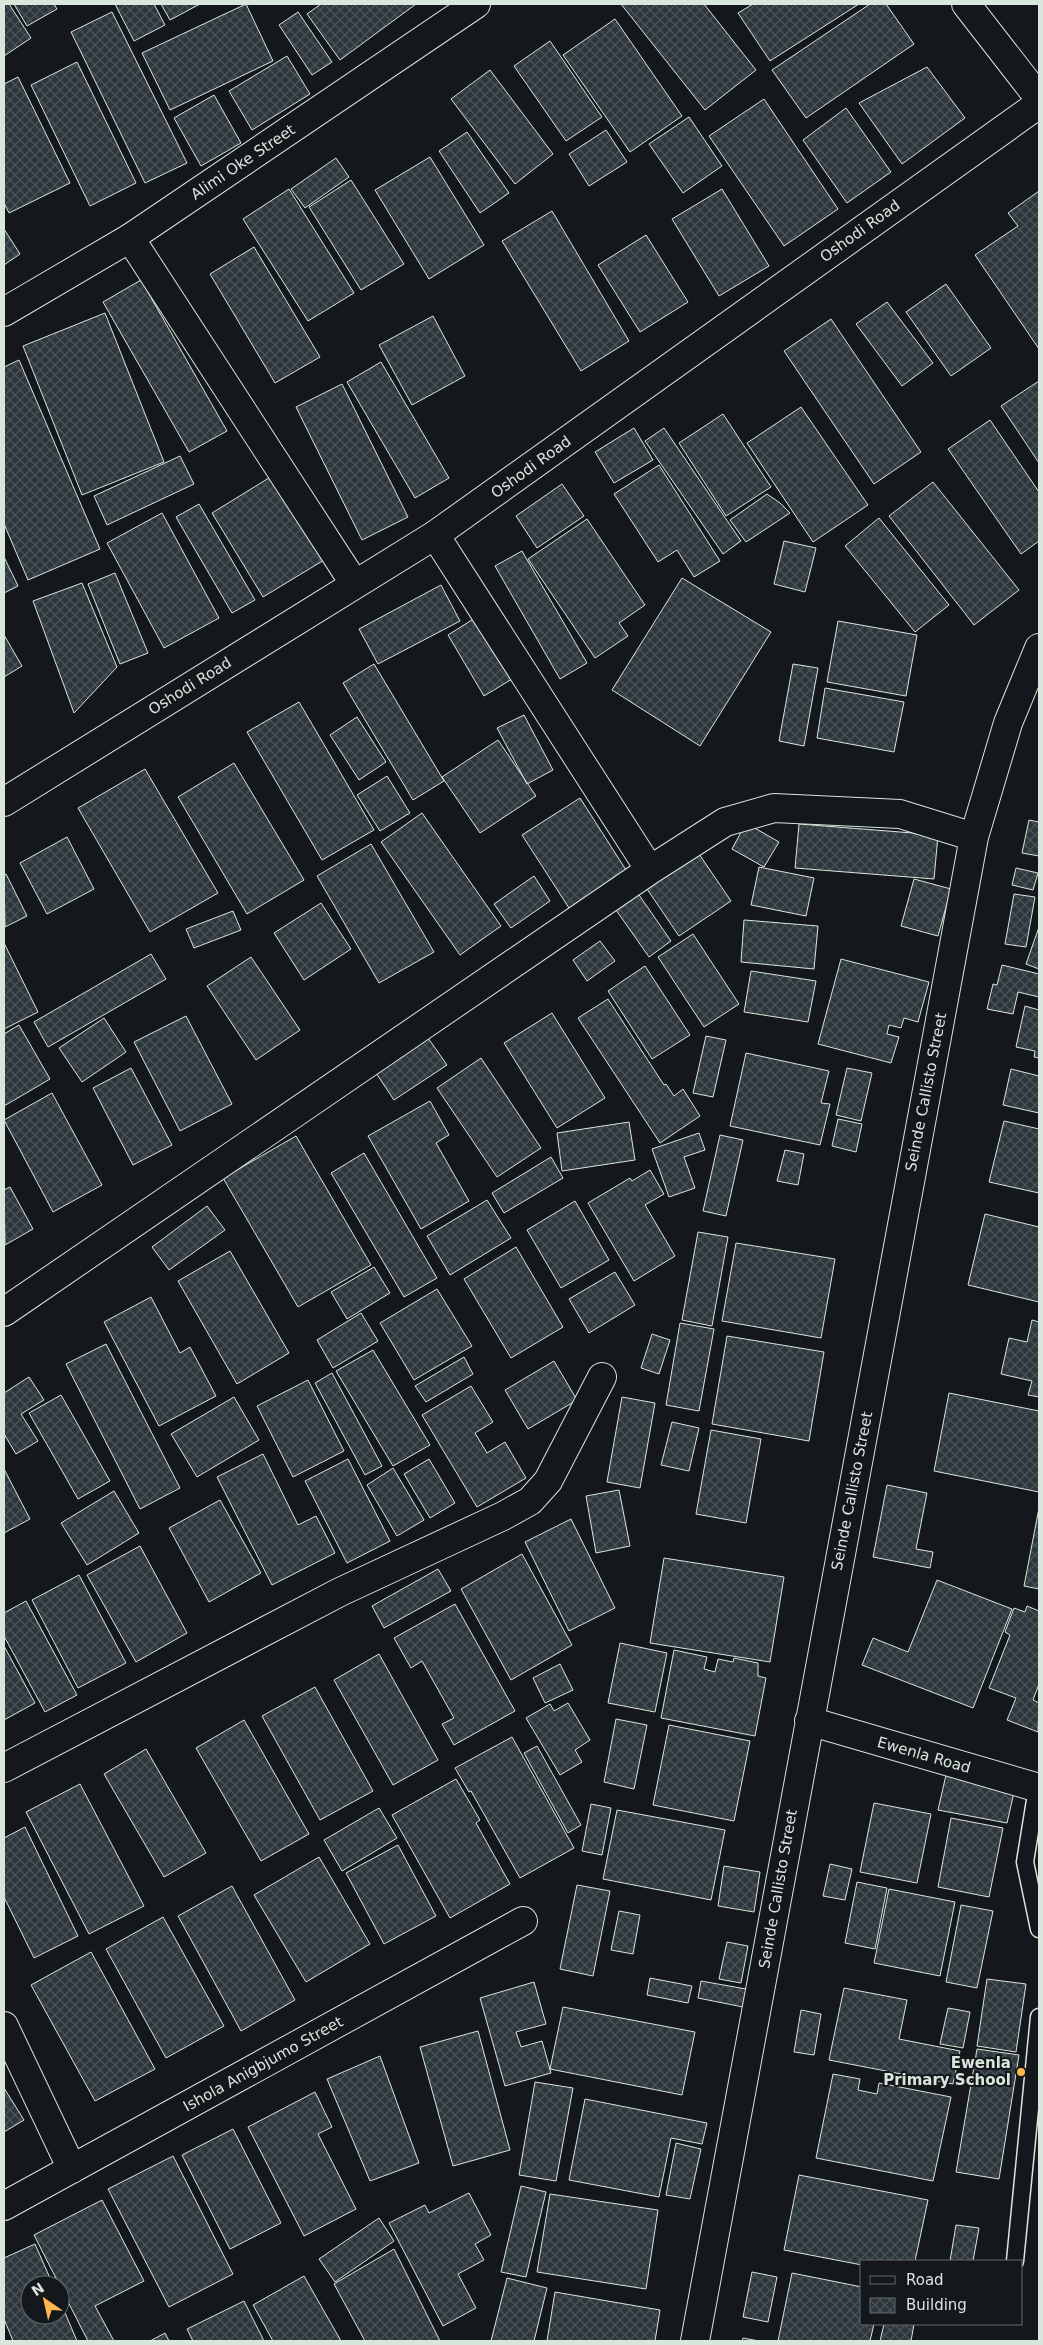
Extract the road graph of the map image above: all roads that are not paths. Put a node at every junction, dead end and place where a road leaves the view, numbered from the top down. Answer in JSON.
{"nodes":[{"id":1,"x":966,"y":4,"type":"edge"},
{"id":2,"x":472,"y":5,"type":"edge"},
{"id":3,"x":1039,"y":98,"type":"edge"},
{"id":4,"x":1039,"y":104,"type":"edge"},
{"id":5,"x":130,"y":238,"type":"junction"},
{"id":6,"x":4,"y":312,"type":"edge"},
{"id":7,"x":435,"y":535,"type":"junction"},
{"id":8,"x":354,"y":584,"type":"junction"},
{"id":9,"x":1039,"y":648,"type":"edge"},
{"id":10,"x":4,"y":802,"type":"edge"},
{"id":11,"x":974,"y":837,"type":"junction"},
{"id":12,"x":650,"y":870,"type":"junction"},
{"id":13,"x":4,"y":1312,"type":"edge"},
{"id":14,"x":602,"y":1377,"type":"dead end"},
{"id":15,"x":809,"y":1722,"type":"junction"},
{"id":16,"x":4,"y":1768,"type":"edge"},
{"id":17,"x":1038,"y":1788,"type":"edge"},
{"id":18,"x":523,"y":1921,"type":"dead end"},
{"id":19,"x":1039,"y":1929,"type":"edge"},
{"id":20,"x":1039,"y":2017,"type":"edge"},
{"id":21,"x":4,"y":2026,"type":"edge"},
{"id":22,"x":72,"y":2169,"type":"junction"},
{"id":23,"x":4,"y":2206,"type":"edge"},
{"id":24,"x":1015,"y":2260,"type":"edge"},
{"id":25,"x":695,"y":2341,"type":"edge"}],
"edges":[{"from":1,"to":3,"type":"street"},
{"from":2,"to":5,"type":"street","name":"Alimi Oke Street"},
{"from":4,"to":7,"type":"street","name":"Oshodi Road"},
{"from":5,"to":6,"type":"street","name":"Alimi Oke Street"},
{"from":5,"to":8,"type":"street"},
{"from":7,"to":8,"type":"street","name":"Oshodi Road"},
{"from":7,"to":12,"type":"street"},
{"from":8,"to":10,"type":"street","name":"Oshodi Road"},
{"from":9,"to":11,"type":"street","name":"Seinde Callisto Street"},
{"from":11,"to":12,"type":"street"},
{"from":11,"to":15,"type":"street","name":"Seinde Callisto Street"},
{"from":12,"to":13,"type":"street"},
{"from":14,"to":16,"type":"street"},
{"from":15,"to":17,"type":"street","name":"Ewenla Road"},
{"from":15,"to":25,"type":"street","name":"Seinde Callisto Street"},
{"from":17,"to":19,"type":"lane"},
{"from":18,"to":22,"type":"street","name":"Ishola Anigbjumo Street"},
{"from":20,"to":24,"type":"lane"},
{"from":21,"to":22,"type":"street"},
{"from":22,"to":23,"type":"street","name":"Ishola Anigbjumo Street"}]}
